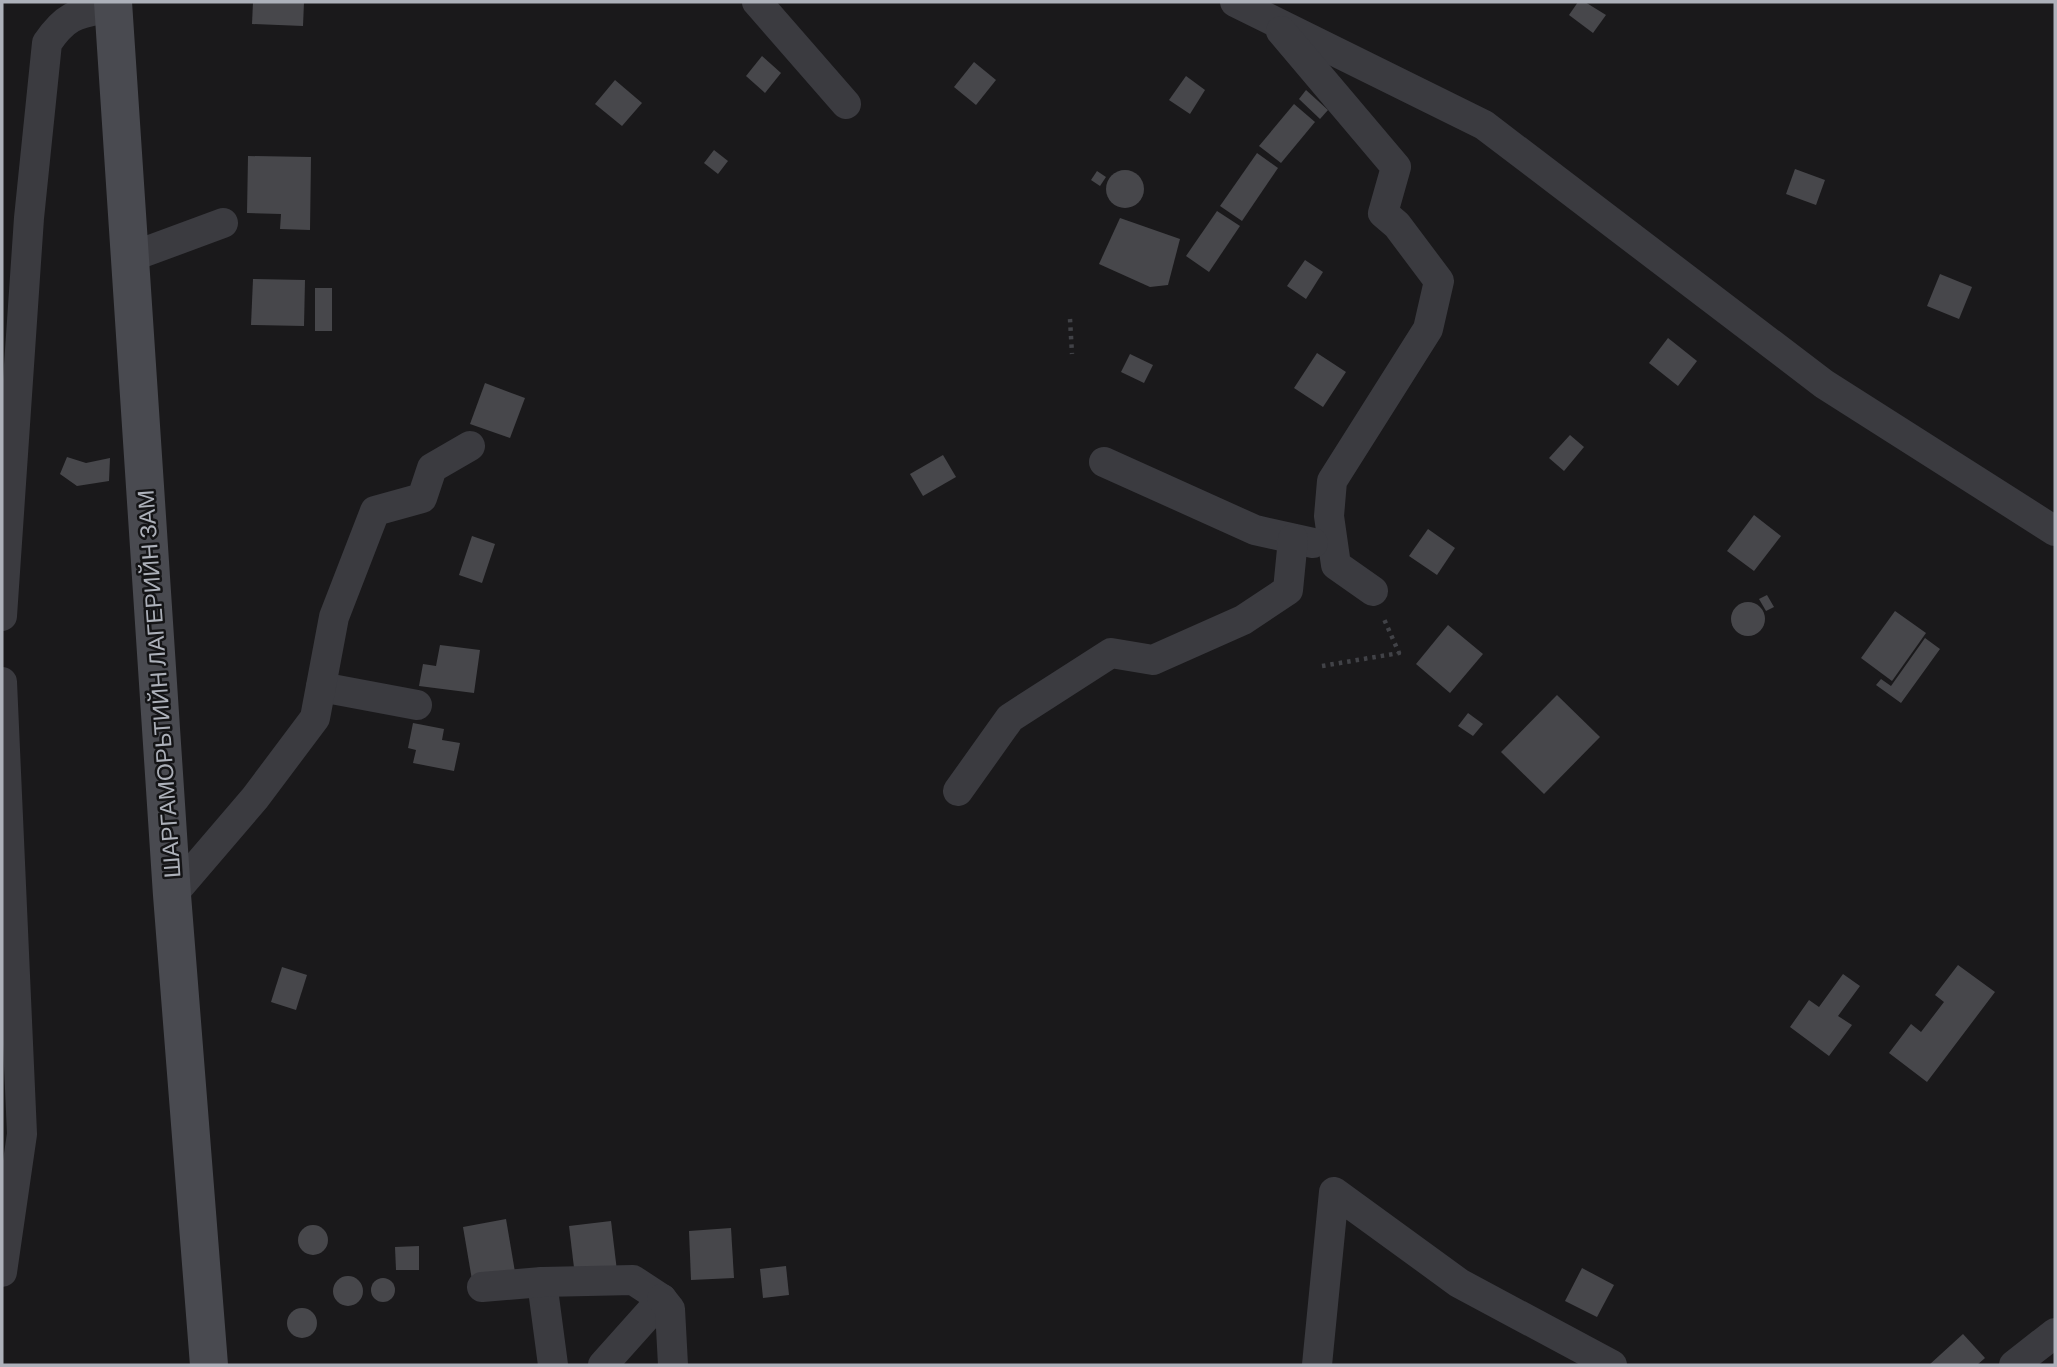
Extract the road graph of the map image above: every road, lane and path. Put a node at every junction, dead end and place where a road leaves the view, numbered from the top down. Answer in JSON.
{"nodes":[{"id":1,"x":757,"y":2,"type":"edge"},
{"id":2,"x":1235,"y":2,"type":"edge"},
{"id":3,"x":113,"y":4,"type":"edge"},
{"id":4,"x":1272,"y":20,"type":"junction"},
{"id":5,"x":846,"y":104,"type":"dead end"},
{"id":6,"x":223,"y":223,"type":"dead end"},
{"id":7,"x":131,"y":257,"type":"junction"},
{"id":8,"x":1070,"y":319,"type":"dead end"},
{"id":9,"x":1072,"y":354,"type":"dead end"},
{"id":10,"x":10,"y":378,"type":"edge"},
{"id":11,"x":470,"y":446,"type":"dead end"},
{"id":12,"x":1104,"y":462,"type":"dead end"},
{"id":13,"x":2055,"y":531,"type":"edge"},
{"id":14,"x":1293,"y":539,"type":"junction"},
{"id":15,"x":1333,"y":548,"type":"junction"},
{"id":16,"x":1373,"y":591,"type":"joint"},
{"id":17,"x":2,"y":616,"type":"edge"},
{"id":18,"x":1322,"y":666,"type":"dead end"},
{"id":19,"x":2,"y":682,"type":"edge"},
{"id":20,"x":321,"y":687,"type":"junction"},
{"id":21,"x":417,"y":705,"type":"dead end"},
{"id":22,"x":958,"y":791,"type":"dead end"},
{"id":23,"x":172,"y":895,"type":"junction"},
{"id":24,"x":10,"y":1045,"type":"edge"},
{"id":25,"x":2,"y":1272,"type":"edge"},
{"id":26,"x":542,"y":1282,"type":"junction"},
{"id":27,"x":482,"y":1287,"type":"dead end"},
{"id":28,"x":662,"y":1299,"type":"junction"},
{"id":29,"x":2055,"y":1333,"type":"edge"},
{"id":30,"x":209,"y":1365,"type":"edge"},
{"id":31,"x":553,"y":1365,"type":"edge"},
{"id":32,"x":603,"y":1365,"type":"edge"},
{"id":33,"x":673,"y":1365,"type":"edge"},
{"id":34,"x":1317,"y":1365,"type":"edge"},
{"id":35,"x":1612,"y":1365,"type":"edge"},
{"id":36,"x":2014,"y":1365,"type":"edge"}],
"edges":[{"from":1,"to":5,"type":"street"},
{"from":2,"to":4,"type":"street"},
{"from":3,"to":7,"type":"street","name":"ШАРГАМОРЬТИЙН ЛАГЕРИЙН ЗАМ"},
{"from":3,"to":10,"type":"street"},
{"from":4,"to":13,"type":"street"},
{"from":4,"to":15,"type":"street"},
{"from":6,"to":7,"type":"street"},
{"from":7,"to":23,"type":"street","name":"ШАРГАМОРЬТИЙН ЛАГЕРИЙН ЗАМ"},
{"from":8,"to":9,"type":"path"},
{"from":10,"to":17,"type":"street"},
{"from":11,"to":20,"type":"street"},
{"from":12,"to":14,"type":"street"},
{"from":14,"to":15,"type":"street"},
{"from":14,"to":22,"type":"street"},
{"from":15,"to":16,"type":"street"},
{"from":16,"to":18,"type":"path"},
{"from":19,"to":24,"type":"street"},
{"from":20,"to":21,"type":"street"},
{"from":20,"to":23,"type":"street"},
{"from":23,"to":30,"type":"street","name":"ШАРГАМОРЬТИЙН ЛАГЕРИЙН ЗАМ"},
{"from":24,"to":25,"type":"street"},
{"from":26,"to":27,"type":"street"},
{"from":26,"to":28,"type":"street"},
{"from":26,"to":31,"type":"street"},
{"from":28,"to":32,"type":"street"},
{"from":28,"to":33,"type":"street"},
{"from":29,"to":36,"type":"street"},
{"from":34,"to":35,"type":"street"}]}
